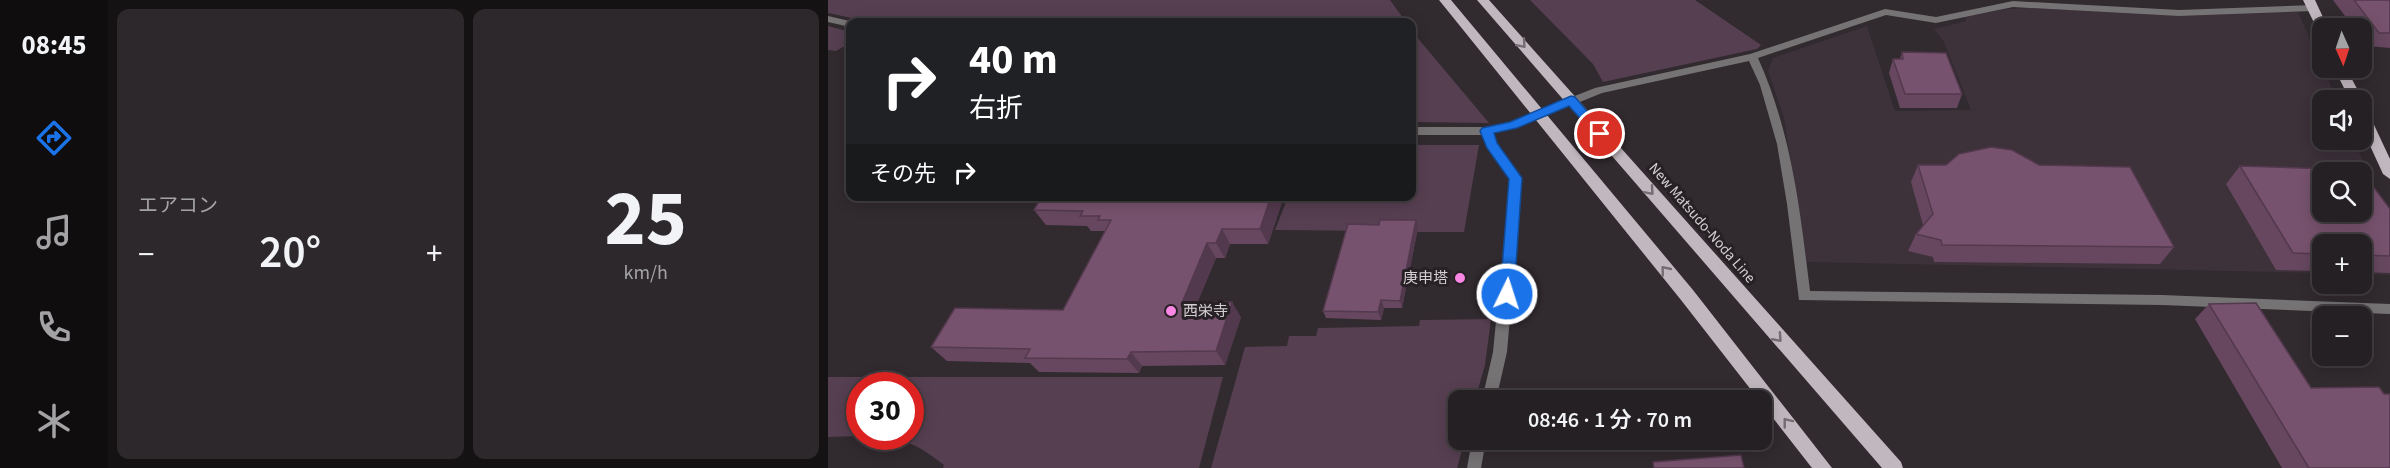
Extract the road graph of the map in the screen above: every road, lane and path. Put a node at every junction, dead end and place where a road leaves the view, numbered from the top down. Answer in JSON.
{"nodes":[{"id":1,"x":1445,"y":0,"type":"edge"},
{"id":2,"x":1484,"y":0,"type":"edge"},
{"id":3,"x":2311,"y":4,"type":"edge"},
{"id":4,"x":2317,"y":18,"type":"edge"},
{"id":5,"x":828,"y":19,"type":"edge"},
{"id":6,"x":846,"y":23,"type":"edge"},
{"id":7,"x":1752,"y":57,"type":"junction"},
{"id":8,"x":1571,"y":100,"type":"junction"},
{"id":9,"x":1538,"y":114,"type":"junction"},
{"id":10,"x":1416,"y":131,"type":"edge"},
{"id":11,"x":1486,"y":131,"type":"junction"},
{"id":12,"x":2372,"y":136,"type":"edge"},
{"id":13,"x":2390,"y":174,"type":"edge"},
{"id":14,"x":2390,"y":309,"type":"edge"},
{"id":15,"x":1491,"y":390,"type":"edge"},
{"id":16,"x":1477,"y":450,"type":"edge"},
{"id":17,"x":1474,"y":468,"type":"edge"},
{"id":18,"x":1823,"y":468,"type":"edge"},
{"id":19,"x":1894,"y":468,"type":"edge"}],
"edges":[{"from":1,"to":9,"type":"main road"},
{"from":2,"to":8,"type":"main road","name":"New Matsudo-Noda Line","one_way":true},
{"from":3,"to":4,"type":"main road"},
{"from":3,"to":7,"type":"street"},
{"from":5,"to":6,"type":"street"},
{"from":7,"to":8,"type":"street"},
{"from":7,"to":14,"type":"street"},
{"from":8,"to":9,"type":"street"},
{"from":8,"to":19,"type":"main road","name":"New Matsudo-Noda Line","one_way":true},
{"from":9,"to":11,"type":"street"},
{"from":18,"to":9,"type":"main road","one_way":true},
{"from":10,"to":11,"type":"street"},
{"from":11,"to":15,"type":"street"},
{"from":12,"to":13,"type":"main road"},
{"from":16,"to":17,"type":"street"}]}
